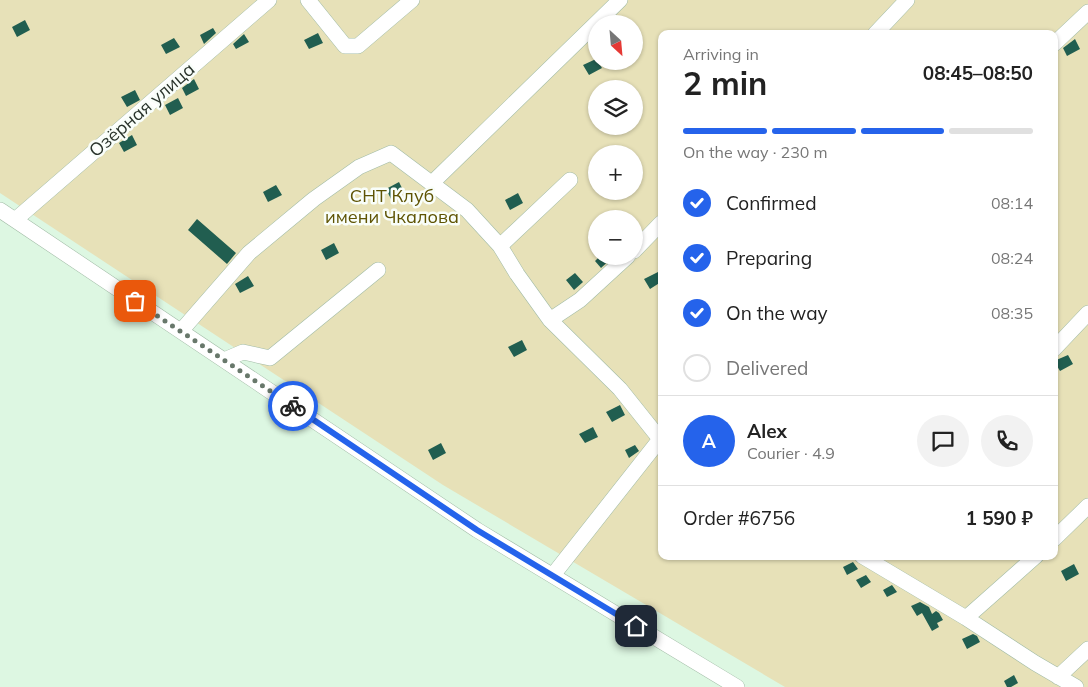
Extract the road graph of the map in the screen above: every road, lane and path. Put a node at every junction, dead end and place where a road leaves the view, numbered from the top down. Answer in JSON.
{"nodes":[{"id":1,"x":269,"y":0,"type":"edge"},
{"id":2,"x":308,"y":0,"type":"edge"},
{"id":3,"x":412,"y":0,"type":"edge"},
{"id":4,"x":620,"y":0,"type":"edge"},
{"id":5,"x":907,"y":0,"type":"edge"},
{"id":6,"x":1088,"y":12,"type":"edge"},
{"id":7,"x":879,"y":30,"type":"edge"},
{"id":8,"x":1058,"y":40,"type":"edge"},
{"id":9,"x":570,"y":180,"type":"dead end"},
{"id":10,"x":432,"y":183,"type":"junction"},
{"id":11,"x":0,"y":210,"type":"edge"},
{"id":12,"x":15,"y":220,"type":"junction"},
{"id":13,"x":658,"y":226,"type":"edge"},
{"id":14,"x":643,"y":242,"type":"edge"},
{"id":15,"x":500,"y":246,"type":"junction"},
{"id":16,"x":618,"y":265,"type":"edge"},
{"id":17,"x":378,"y":270,"type":"dead end"},
{"id":18,"x":1088,"y":312,"type":"edge"},
{"id":19,"x":550,"y":320,"type":"junction"},
{"id":20,"x":181,"y":331,"type":"junction"},
{"id":21,"x":1058,"y":345,"type":"edge"},
{"id":22,"x":224,"y":360,"type":"junction"},
{"id":23,"x":658,"y":435,"type":"edge"},
{"id":24,"x":658,"y":443,"type":"edge"},
{"id":25,"x":1088,"y":506,"type":"edge"},
{"id":26,"x":1058,"y":535,"type":"edge"},
{"id":27,"x":869,"y":560,"type":"edge"},
{"id":28,"x":1031,"y":560,"type":"edge"},
{"id":29,"x":552,"y":575,"type":"junction"},
{"id":30,"x":966,"y":618,"type":"junction"},
{"id":31,"x":1088,"y":649,"type":"edge"},
{"id":32,"x":1058,"y":677,"type":"junction"},
{"id":33,"x":737,"y":687,"type":"edge"},
{"id":34,"x":1076,"y":687,"type":"edge"}],
"edges":[{"from":1,"to":12,"type":"street","name":"Озёрная улица"},
{"from":2,"to":3,"type":"street"},
{"from":4,"to":10,"type":"street"},
{"from":5,"to":7,"type":"street"},
{"from":6,"to":8,"type":"street"},
{"from":9,"to":15,"type":"street"},
{"from":10,"to":15,"type":"street"},
{"from":10,"to":20,"type":"street"},
{"from":11,"to":12,"type":"street"},
{"from":12,"to":20,"type":"street"},
{"from":13,"to":14,"type":"street"},
{"from":15,"to":19,"type":"street"},
{"from":16,"to":19,"type":"street"},
{"from":17,"to":22,"type":"street"},
{"from":18,"to":21,"type":"street"},
{"from":19,"to":23,"type":"street"},
{"from":20,"to":22,"type":"street"},
{"from":22,"to":29,"type":"street"},
{"from":24,"to":29,"type":"street"},
{"from":25,"to":26,"type":"street"},
{"from":27,"to":30,"type":"street"},
{"from":28,"to":30,"type":"street"},
{"from":29,"to":33,"type":"street"},
{"from":30,"to":32,"type":"street"},
{"from":31,"to":32,"type":"street"},
{"from":32,"to":34,"type":"street"}]}
